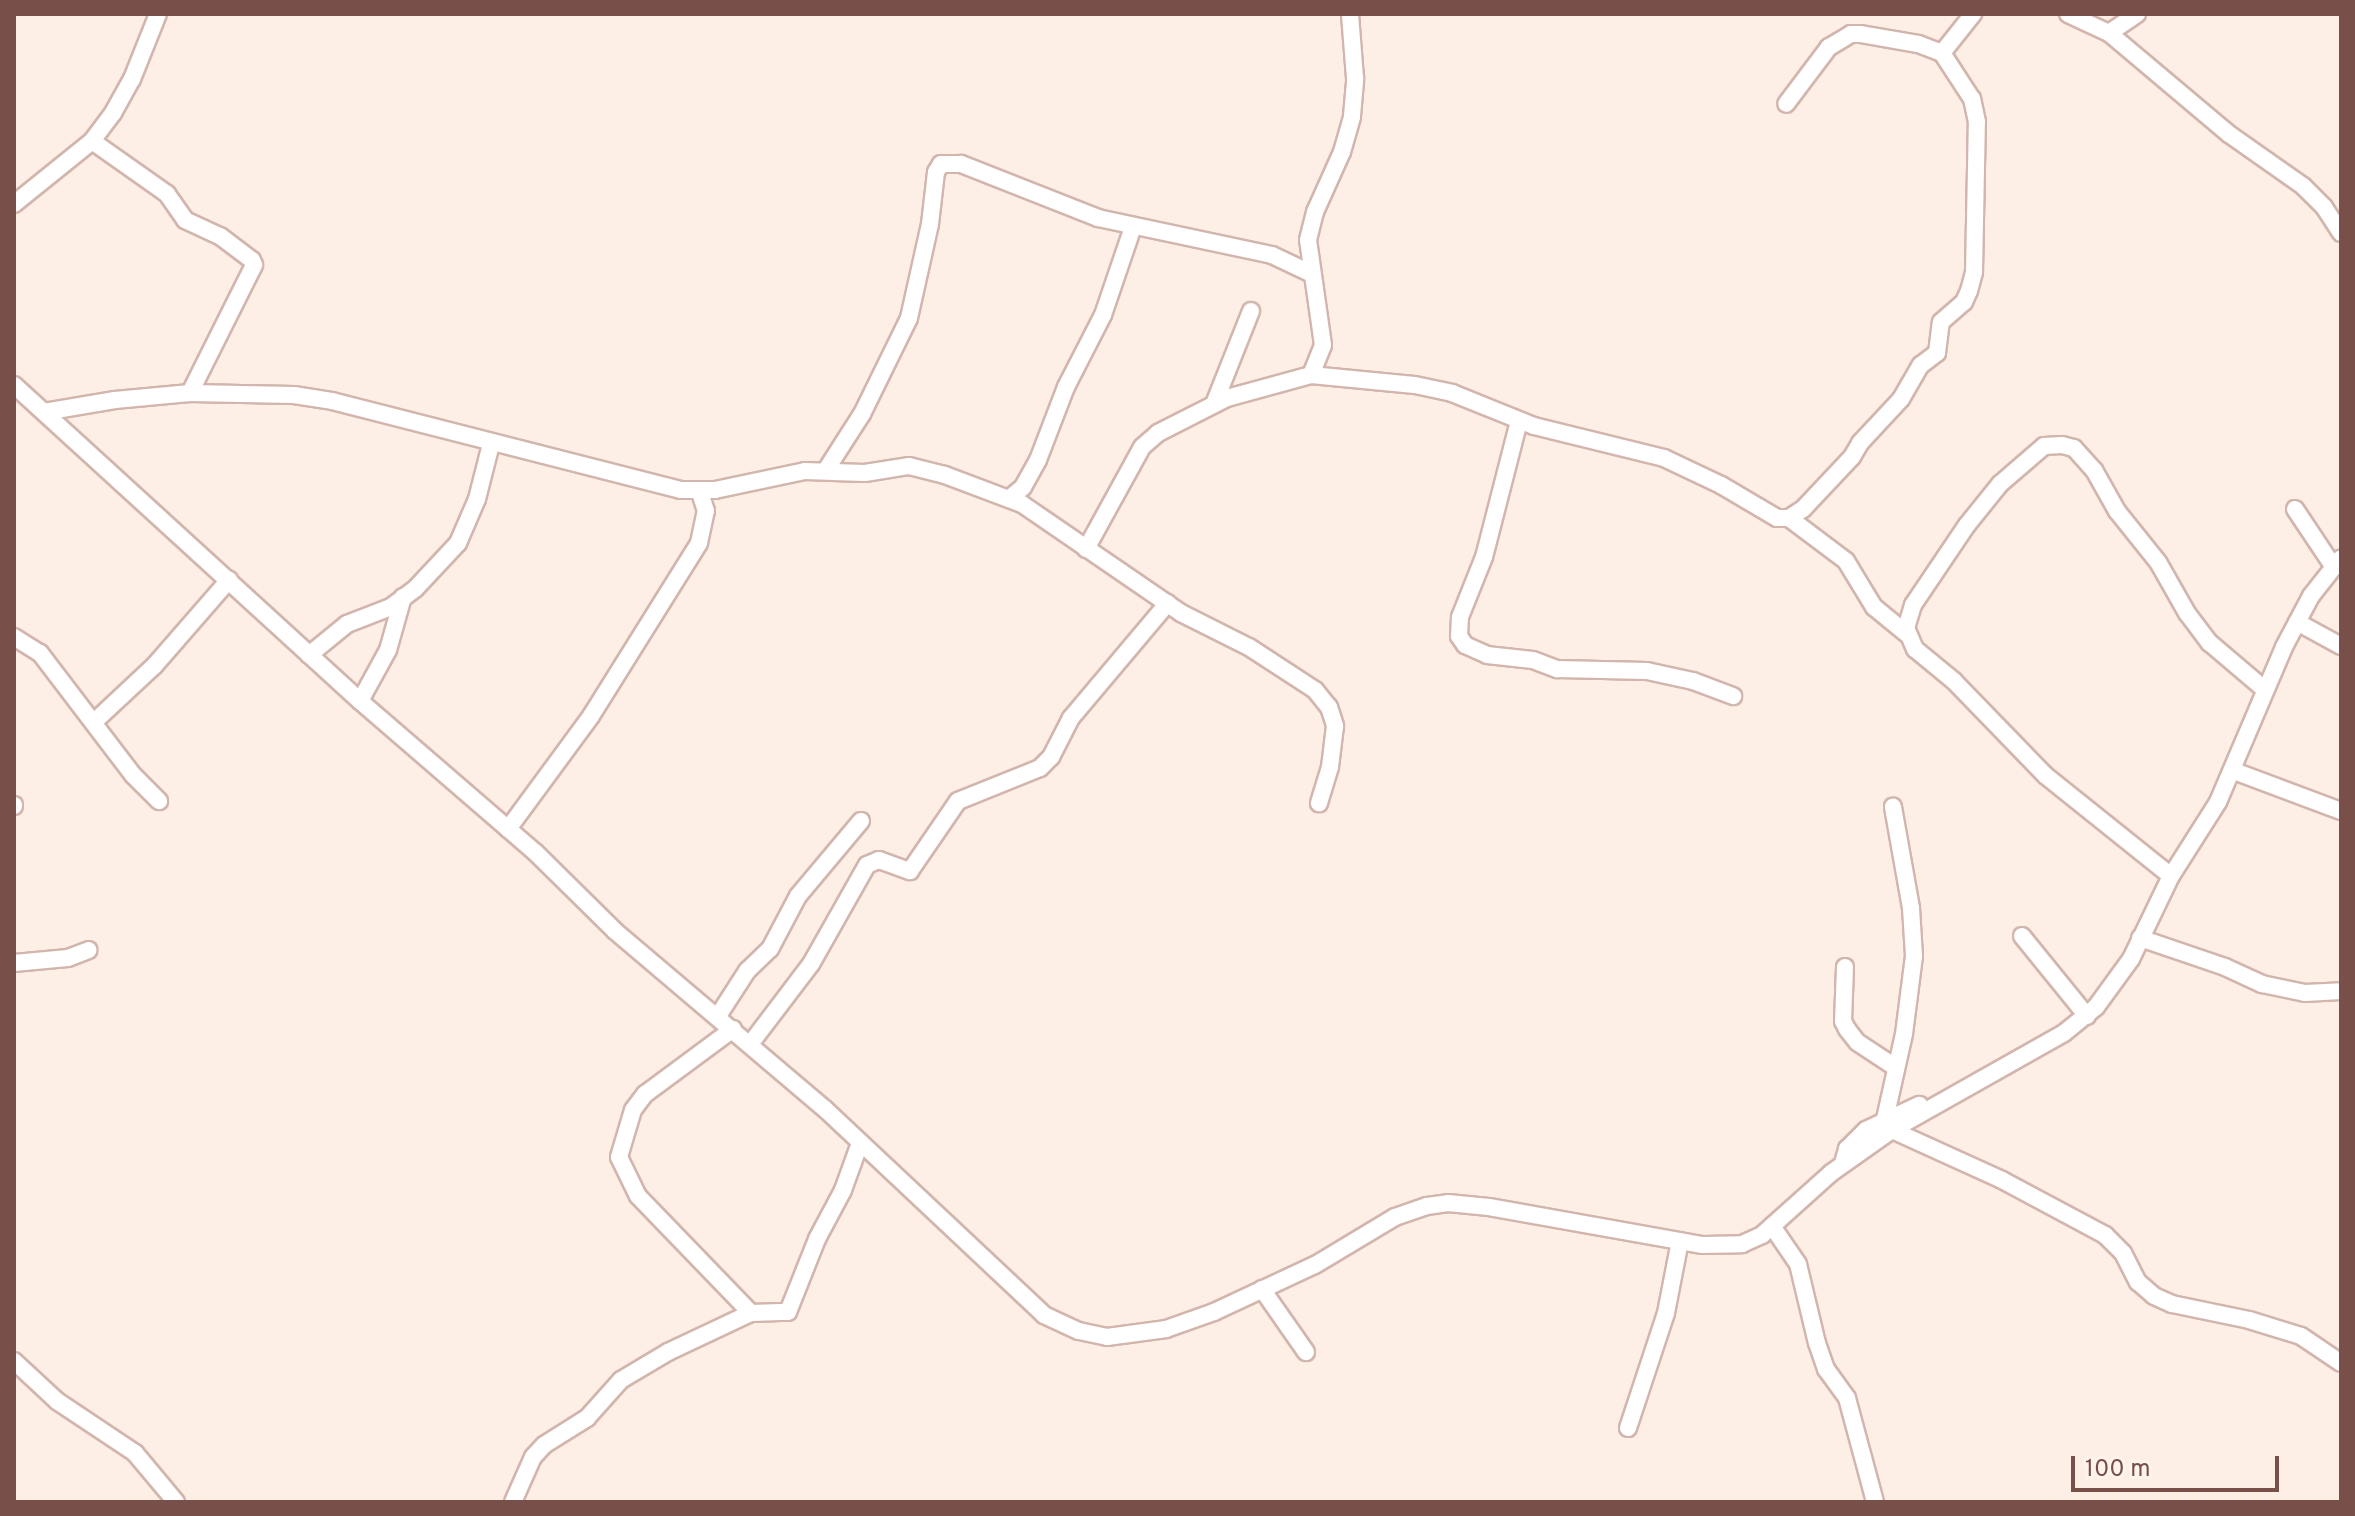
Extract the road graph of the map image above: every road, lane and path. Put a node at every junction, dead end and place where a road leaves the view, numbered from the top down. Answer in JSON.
{"nodes":[{"id":1,"x":158,"y":14,"type":"edge"},
{"id":2,"x":1350,"y":14,"type":"edge"},
{"id":3,"x":1973,"y":14,"type":"edge"},
{"id":4,"x":2068,"y":14,"type":"edge"},
{"id":5,"x":2137,"y":14,"type":"edge"},
{"id":6,"x":2109,"y":33,"type":"junction"},
{"id":7,"x":1942,"y":53,"type":"junction"},
{"id":8,"x":1786,"y":104,"type":"dead end"},
{"id":9,"x":92,"y":141,"type":"junction"},
{"id":10,"x":18,"y":198,"type":"edge"},
{"id":11,"x":1133,"y":227,"type":"junction"},
{"id":12,"x":2341,"y":233,"type":"edge"},
{"id":13,"x":1310,"y":273,"type":"junction"},
{"id":14,"x":1251,"y":311,"type":"dead end"},
{"id":15,"x":1311,"y":375,"type":"junction"},
{"id":16,"x":14,"y":385,"type":"edge"},
{"id":17,"x":190,"y":393,"type":"junction"},
{"id":18,"x":1214,"y":404,"type":"junction"},
{"id":19,"x":44,"y":412,"type":"junction"},
{"id":20,"x":1519,"y":421,"type":"junction"},
{"id":21,"x":491,"y":444,"type":"junction"},
{"id":22,"x":826,"y":470,"type":"junction"},
{"id":23,"x":700,"y":492,"type":"junction"},
{"id":24,"x":1010,"y":498,"type":"junction"},
{"id":25,"x":2295,"y":509,"type":"dead end"},
{"id":26,"x":1789,"y":518,"type":"junction"},
{"id":27,"x":1086,"y":549,"type":"junction"},
{"id":28,"x":2337,"y":562,"type":"edge"},
{"id":29,"x":229,"y":580,"type":"junction"},
{"id":30,"x":403,"y":597,"type":"junction"},
{"id":31,"x":1168,"y":603,"type":"junction"},
{"id":32,"x":2297,"y":622,"type":"junction"},
{"id":33,"x":1907,"y":634,"type":"junction"},
{"id":34,"x":14,"y":637,"type":"edge"},
{"id":35,"x":2341,"y":646,"type":"edge"},
{"id":36,"x":309,"y":655,"type":"junction"},
{"id":37,"x":2264,"y":689,"type":"junction"},
{"id":38,"x":1733,"y":696,"type":"dead end"},
{"id":39,"x":360,"y":701,"type":"junction"},
{"id":40,"x":94,"y":722,"type":"junction"},
{"id":41,"x":2234,"y":771,"type":"junction"},
{"id":42,"x":159,"y":801,"type":"dead end"},
{"id":43,"x":1319,"y":803,"type":"dead end"},
{"id":44,"x":1893,"y":807,"type":"dead end"},
{"id":45,"x":2341,"y":811,"type":"edge"},
{"id":46,"x":861,"y":821,"type":"dead end"},
{"id":47,"x":508,"y":829,"type":"junction"},
{"id":48,"x":2171,"y":876,"type":"junction"},
{"id":49,"x":2022,"y":936,"type":"dead end"},
{"id":50,"x":2140,"y":938,"type":"junction"},
{"id":51,"x":89,"y":950,"type":"dead end"},
{"id":52,"x":14,"y":963,"type":"edge"},
{"id":53,"x":1845,"y":967,"type":"dead end"},
{"id":54,"x":2340,"y":992,"type":"edge"},
{"id":55,"x":718,"y":1016,"type":"junction"},
{"id":56,"x":2087,"y":1016,"type":"junction"},
{"id":57,"x":733,"y":1029,"type":"junction"},
{"id":58,"x":751,"y":1043,"type":"junction"},
{"id":59,"x":1895,"y":1067,"type":"junction"},
{"id":60,"x":1888,"y":1124,"type":"junction"},
{"id":61,"x":860,"y":1143,"type":"junction"},
{"id":62,"x":1772,"y":1226,"type":"junction"},
{"id":63,"x":1680,"y":1241,"type":"junction"},
{"id":64,"x":1262,"y":1289,"type":"junction"},
{"id":65,"x":751,"y":1313,"type":"junction"},
{"id":66,"x":1306,"y":1352,"type":"dead end"},
{"id":67,"x":14,"y":1361,"type":"edge"},
{"id":68,"x":2341,"y":1363,"type":"edge"},
{"id":69,"x":1628,"y":1428,"type":"dead end"},
{"id":70,"x":176,"y":1502,"type":"edge"},
{"id":71,"x":513,"y":1502,"type":"edge"},
{"id":72,"x":1875,"y":1502,"type":"edge"}],
"edges":[{"from":1,"to":9,"type":"street"},
{"from":2,"to":13,"type":"street"},
{"from":3,"to":7,"type":"street"},
{"from":4,"to":6,"type":"street"},
{"from":5,"to":6,"type":"street"},
{"from":6,"to":12,"type":"street"},
{"from":7,"to":8,"type":"street"},
{"from":7,"to":26,"type":"street"},
{"from":9,"to":10,"type":"street"},
{"from":9,"to":17,"type":"street"},
{"from":11,"to":13,"type":"street"},
{"from":11,"to":22,"type":"street"},
{"from":11,"to":24,"type":"street"},
{"from":13,"to":15,"type":"street"},
{"from":14,"to":18,"type":"street"},
{"from":15,"to":18,"type":"street"},
{"from":15,"to":20,"type":"street"},
{"from":16,"to":19,"type":"street"},
{"from":17,"to":19,"type":"street"},
{"from":17,"to":21,"type":"street"},
{"from":18,"to":27,"type":"street"},
{"from":19,"to":29,"type":"street"},
{"from":20,"to":26,"type":"street"},
{"from":20,"to":38,"type":"street"},
{"from":21,"to":23,"type":"street"},
{"from":21,"to":30,"type":"street"},
{"from":22,"to":23,"type":"street"},
{"from":22,"to":24,"type":"street"},
{"from":23,"to":47,"type":"street"},
{"from":24,"to":27,"type":"street"},
{"from":25,"to":28,"type":"street"},
{"from":26,"to":33,"type":"street"},
{"from":27,"to":31,"type":"street"},
{"from":28,"to":32,"type":"street"},
{"from":29,"to":36,"type":"street"},
{"from":29,"to":40,"type":"street"},
{"from":30,"to":36,"type":"street"},
{"from":30,"to":39,"type":"street"},
{"from":31,"to":43,"type":"street"},
{"from":31,"to":58,"type":"street"},
{"from":32,"to":35,"type":"street"},
{"from":32,"to":37,"type":"street"},
{"from":33,"to":37,"type":"street"},
{"from":33,"to":48,"type":"street"},
{"from":34,"to":40,"type":"street"},
{"from":36,"to":39,"type":"street"},
{"from":37,"to":41,"type":"street"},
{"from":39,"to":47,"type":"street"},
{"from":40,"to":42,"type":"street"},
{"from":41,"to":45,"type":"street"},
{"from":41,"to":48,"type":"street"},
{"from":44,"to":59,"type":"street"},
{"from":46,"to":55,"type":"street"},
{"from":47,"to":55,"type":"street"},
{"from":48,"to":50,"type":"street"},
{"from":49,"to":56,"type":"street"},
{"from":50,"to":54,"type":"street"},
{"from":50,"to":56,"type":"street"},
{"from":51,"to":52,"type":"street"},
{"from":53,"to":59,"type":"street"},
{"from":55,"to":57,"type":"street"},
{"from":56,"to":60,"type":"street"},
{"from":57,"to":58,"type":"street"},
{"from":57,"to":65,"type":"street"},
{"from":58,"to":61,"type":"street"},
{"from":59,"to":60,"type":"street"},
{"from":60,"to":62,"type":"street"},
{"from":60,"to":68,"type":"street"},
{"from":61,"to":64,"type":"street"},
{"from":61,"to":65,"type":"street"},
{"from":62,"to":63,"type":"street"},
{"from":62,"to":72,"type":"street"},
{"from":63,"to":64,"type":"street"},
{"from":63,"to":69,"type":"street"},
{"from":64,"to":66,"type":"street"},
{"from":65,"to":71,"type":"street"},
{"from":67,"to":70,"type":"street"}]}
